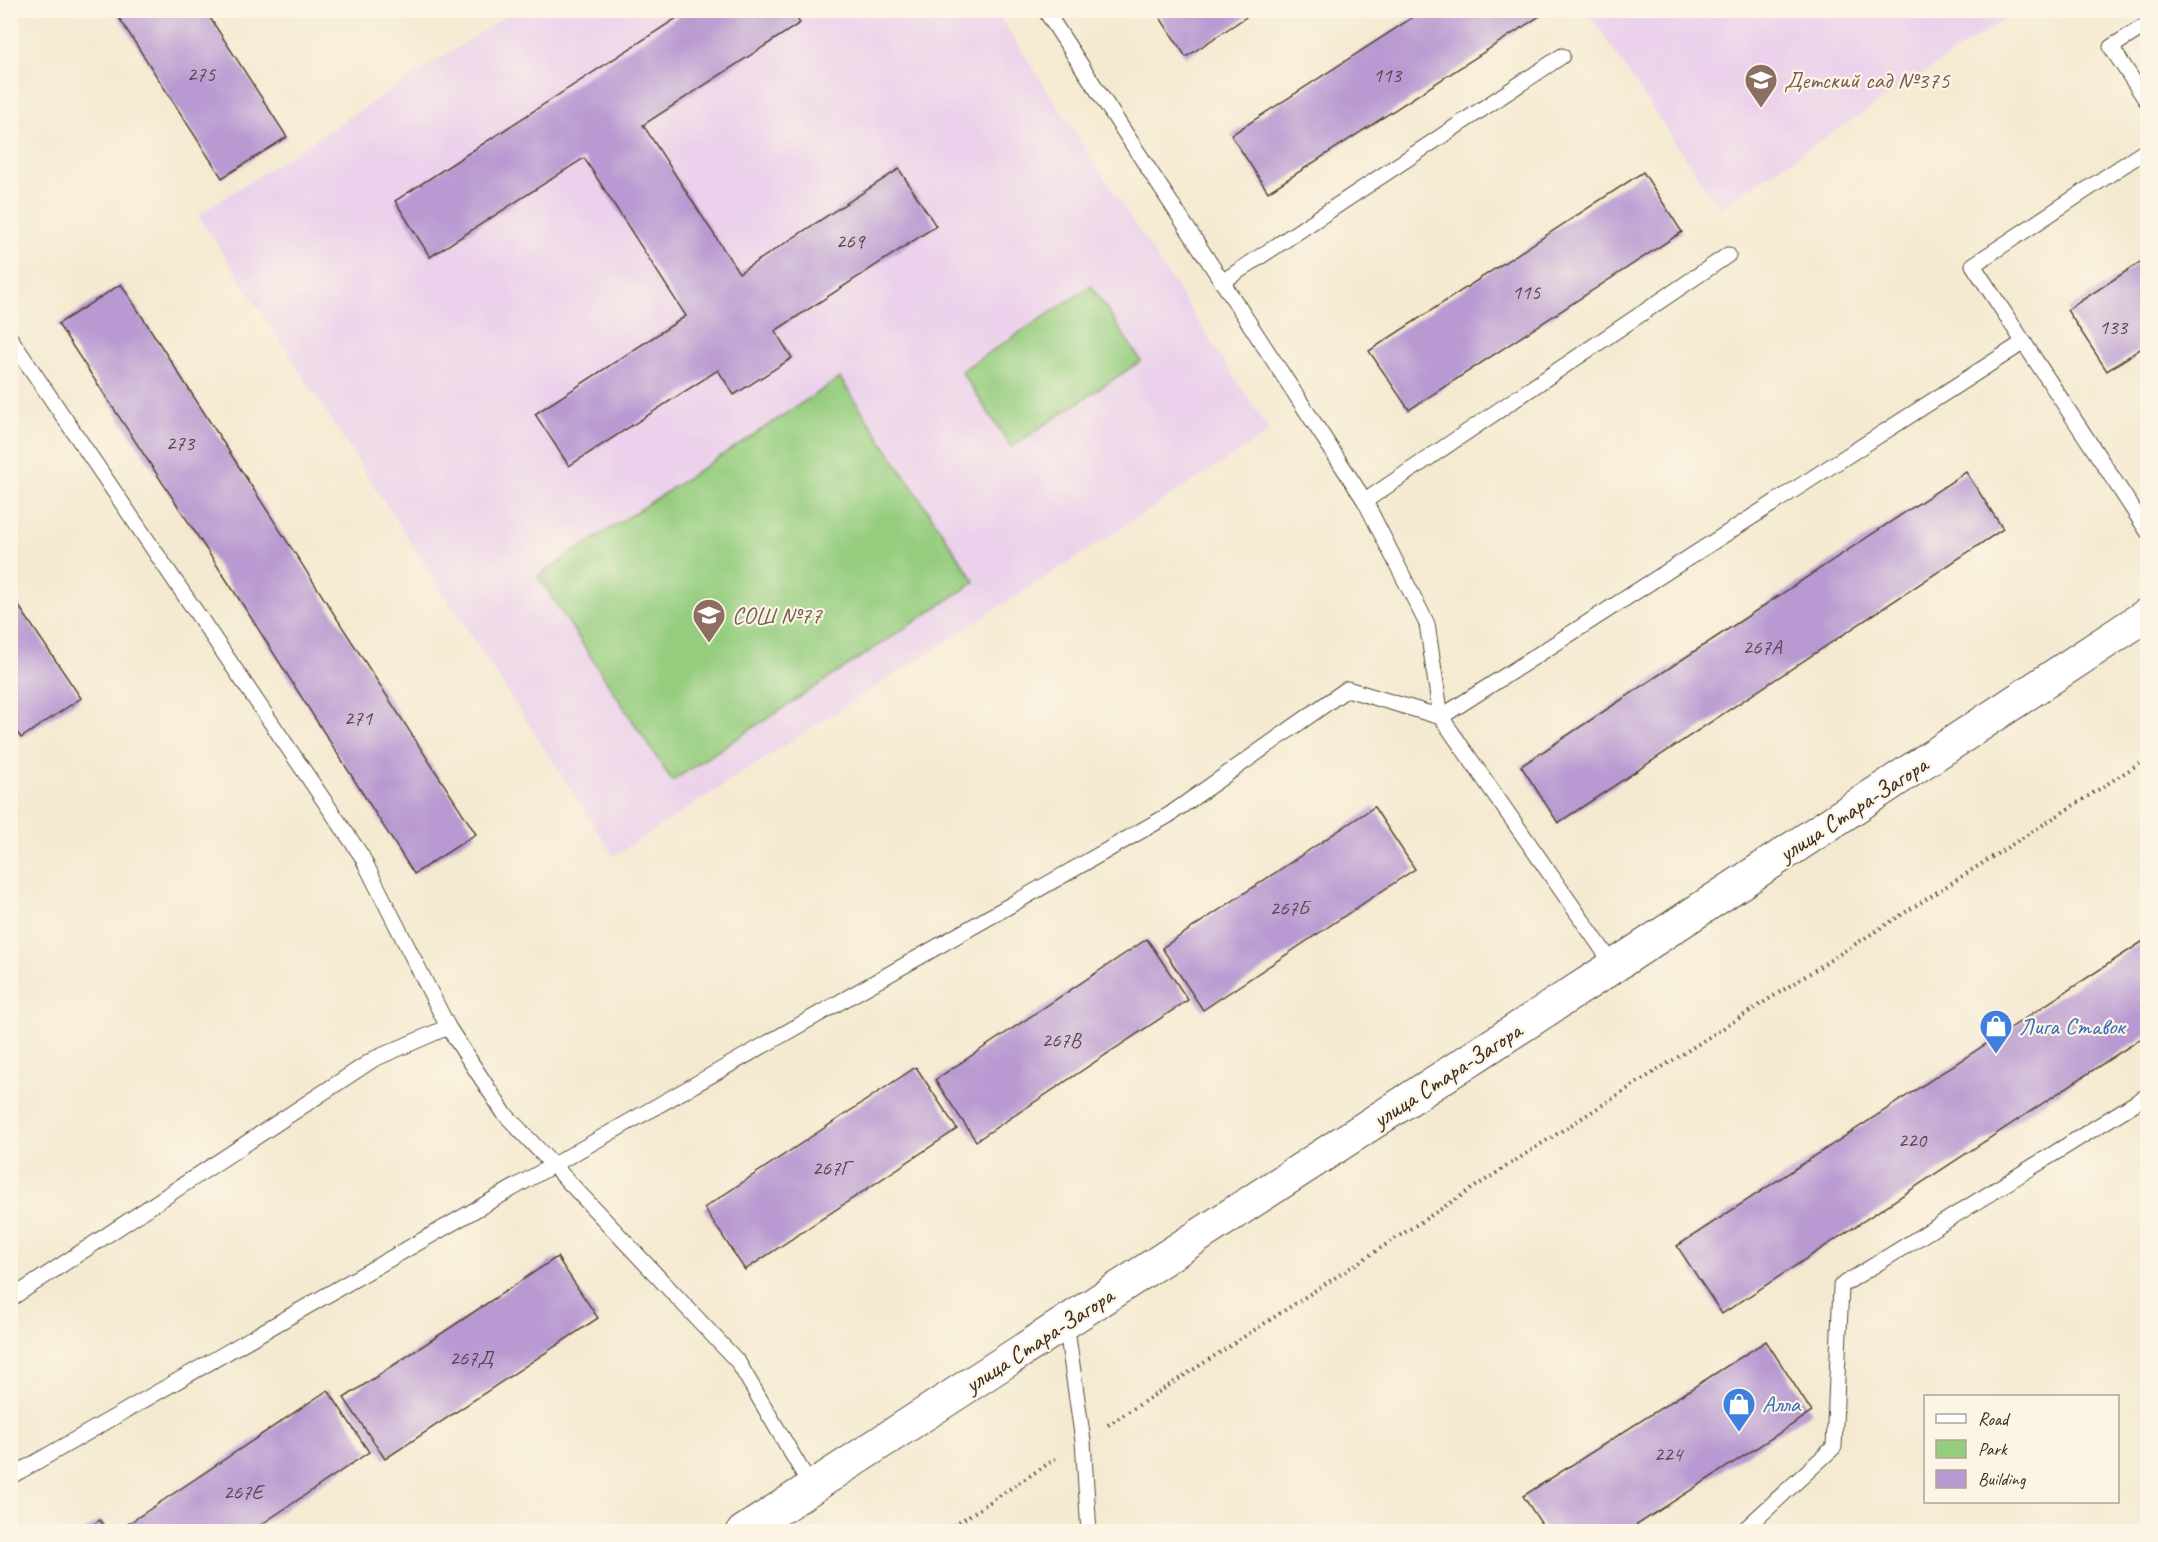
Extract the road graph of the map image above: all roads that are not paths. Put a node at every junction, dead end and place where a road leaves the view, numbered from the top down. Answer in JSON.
{"nodes":[{"id":1,"x":1045,"y":10,"type":"edge"},
{"id":2,"x":2148,"y":24,"type":"edge"},
{"id":3,"x":1562,"y":56,"type":"dead end"},
{"id":4,"x":2148,"y":103,"type":"edge"},
{"id":5,"x":2148,"y":149,"type":"edge"},
{"id":6,"x":1728,"y":255,"type":"dead end"},
{"id":7,"x":1222,"y":282,"type":"junction"},
{"id":8,"x":10,"y":338,"type":"edge"},
{"id":9,"x":2024,"y":342,"type":"junction"},
{"id":10,"x":1365,"y":501,"type":"junction"},
{"id":11,"x":2148,"y":532,"type":"edge"},
{"id":12,"x":2148,"y":614,"type":"edge"},
{"id":13,"x":1441,"y":717,"type":"junction"},
{"id":14,"x":1614,"y":966,"type":"junction"},
{"id":15,"x":448,"y":1027,"type":"junction"},
{"id":16,"x":2148,"y":1095,"type":"edge"},
{"id":17,"x":555,"y":1164,"type":"junction"},
{"id":18,"x":10,"y":1299,"type":"edge"},
{"id":19,"x":1066,"y":1323,"type":"junction"},
{"id":20,"x":10,"y":1477,"type":"edge"},
{"id":21,"x":812,"y":1488,"type":"junction"},
{"id":22,"x":743,"y":1532,"type":"edge"},
{"id":23,"x":1089,"y":1532,"type":"edge"},
{"id":24,"x":1743,"y":1532,"type":"edge"}],
"edges":[{"from":1,"to":7,"type":"lane"},
{"from":2,"to":4,"type":"lane"},
{"from":3,"to":7,"type":"lane"},
{"from":5,"to":9,"type":"lane"},
{"from":6,"to":10,"type":"lane"},
{"from":7,"to":10,"type":"lane"},
{"from":8,"to":15,"type":"lane"},
{"from":9,"to":11,"type":"lane"},
{"from":9,"to":13,"type":"lane"},
{"from":10,"to":13,"type":"lane"},
{"from":12,"to":14,"type":"main road","name":"улица Стара-Загора"},
{"from":13,"to":14,"type":"lane"},
{"from":13,"to":17,"type":"lane"},
{"from":14,"to":19,"type":"main road","name":"улица Стара-Загора"},
{"from":15,"to":17,"type":"lane"},
{"from":15,"to":18,"type":"lane"},
{"from":16,"to":24,"type":"lane"},
{"from":17,"to":20,"type":"lane"},
{"from":17,"to":21,"type":"lane"},
{"from":19,"to":21,"type":"main road","name":"улица Стара-Загора"},
{"from":19,"to":23,"type":"lane"},
{"from":21,"to":22,"type":"main road","name":"улица Стара-Загора"}]}
